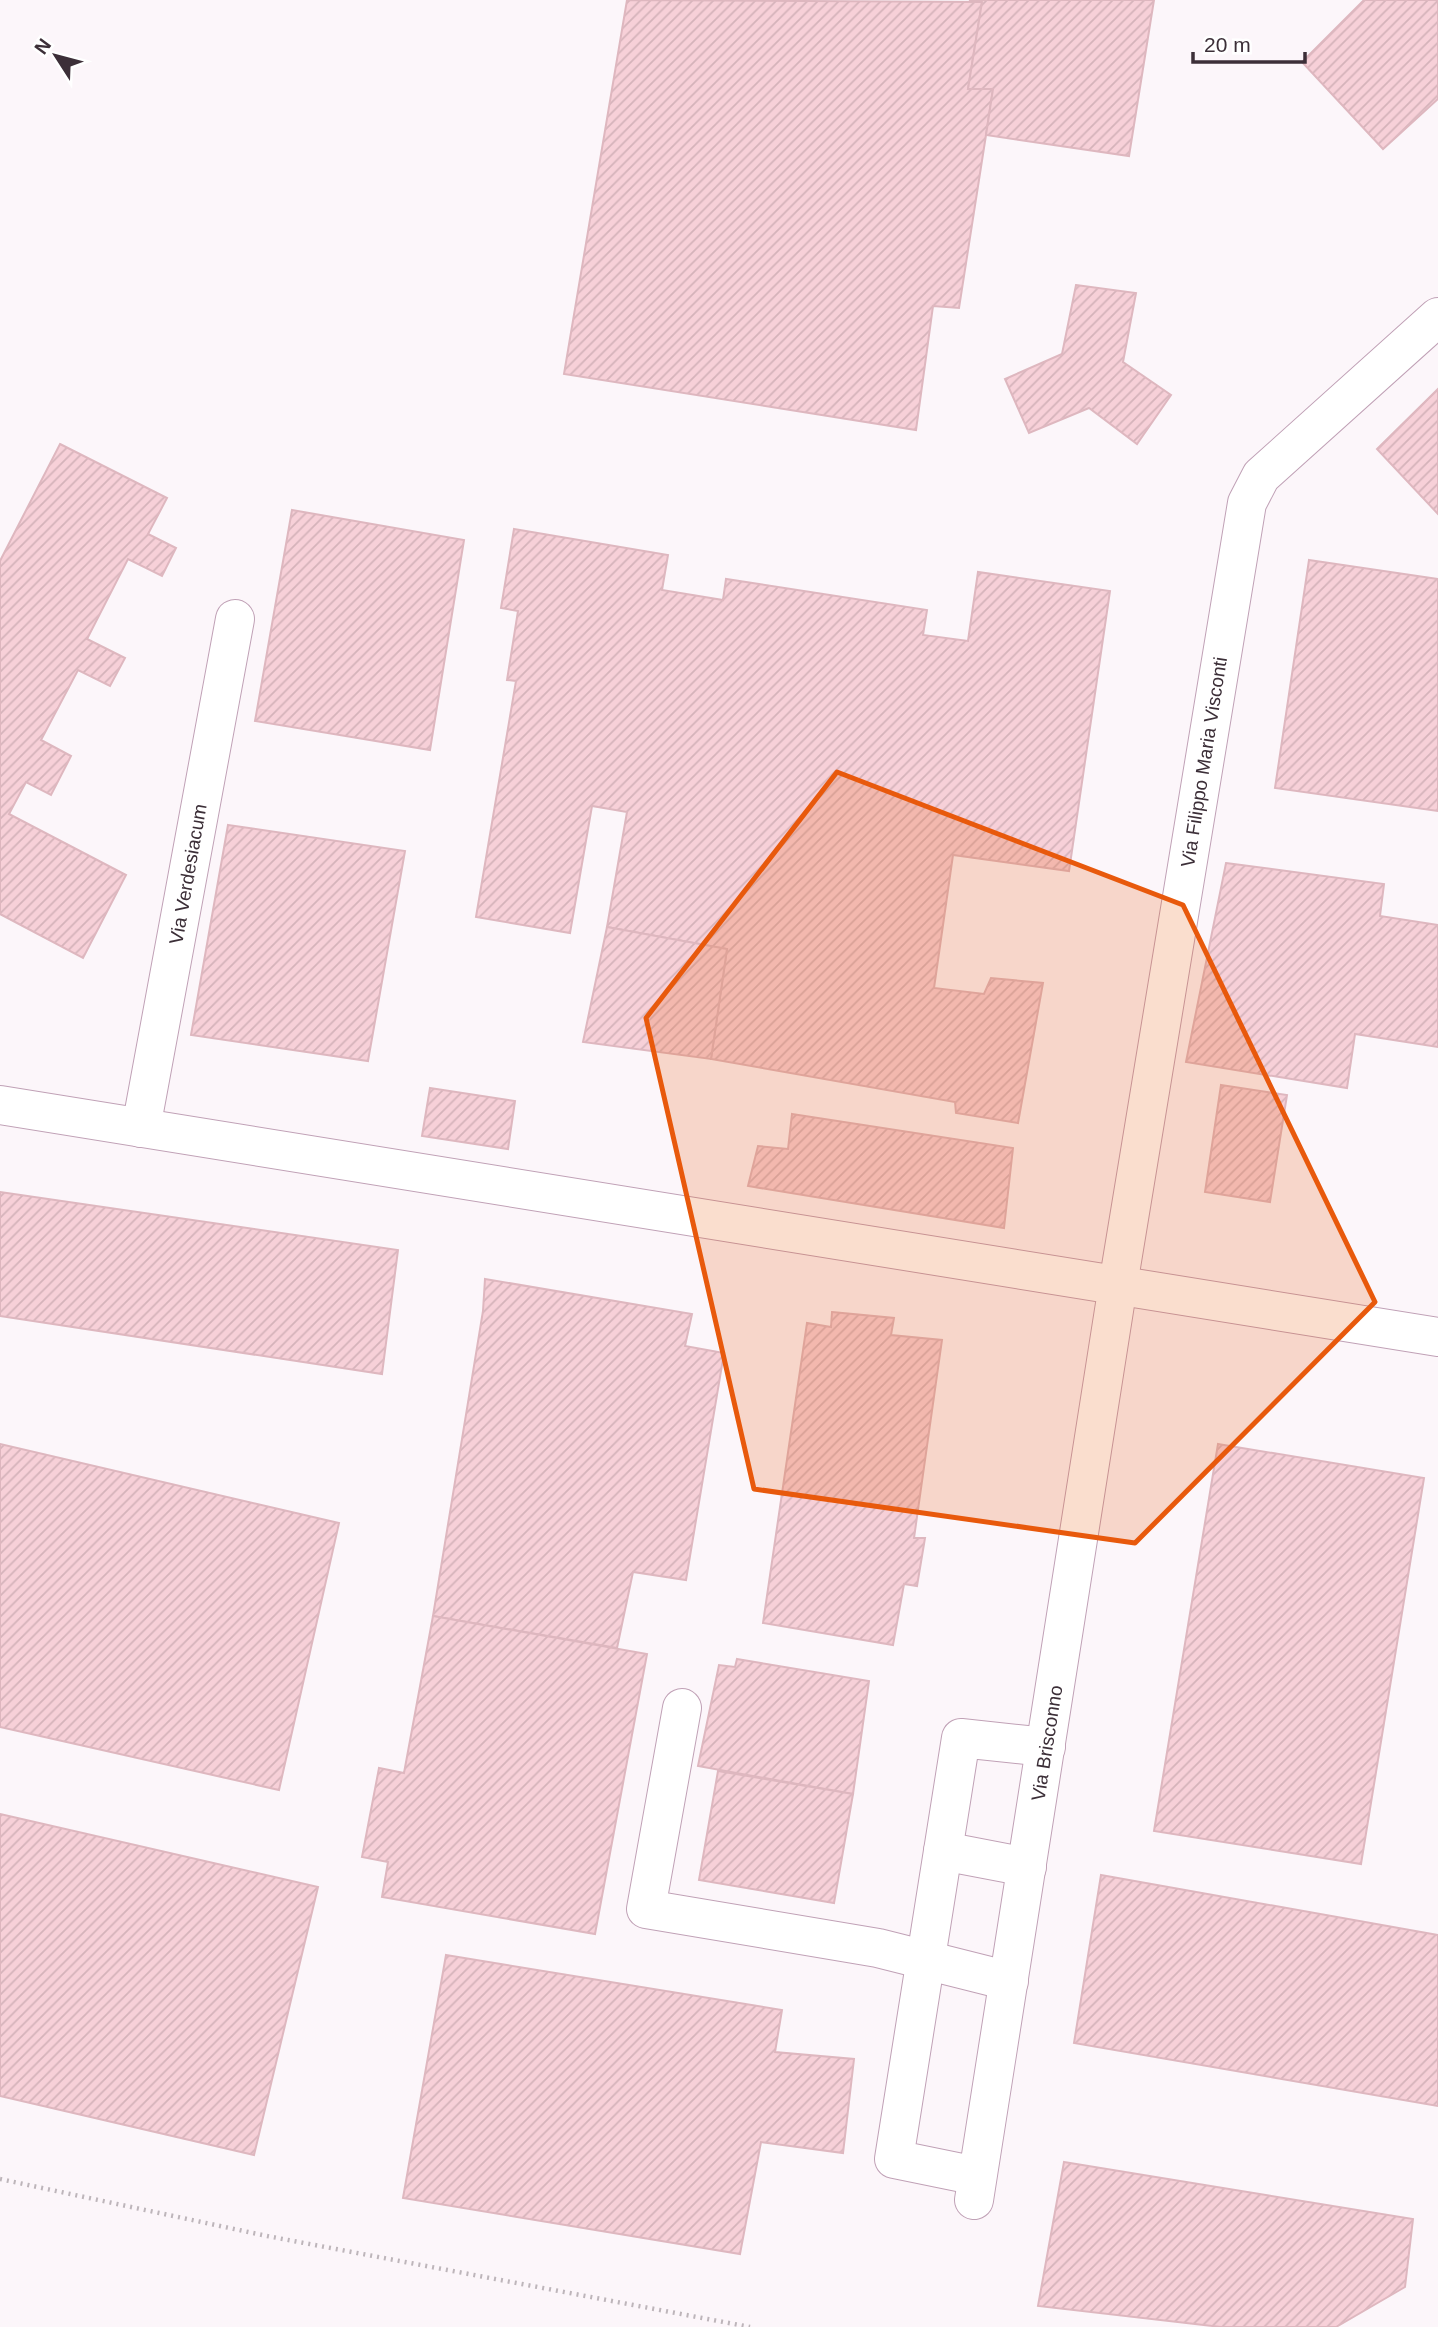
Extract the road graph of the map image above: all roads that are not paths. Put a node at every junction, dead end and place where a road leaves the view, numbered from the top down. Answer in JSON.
{"nodes":[{"id":1,"x":1438,"y":317,"type":"edge"},
{"id":2,"x":235,"y":619,"type":"dead end"},
{"id":3,"x":0,"y":1105,"type":"edge"},
{"id":4,"x":141,"y":1128,"type":"junction"},
{"id":5,"x":1118,"y":1285,"type":"junction"},
{"id":6,"x":1438,"y":1337,"type":"edge"},
{"id":7,"x":682,"y":1708,"type":"dead end"},
{"id":8,"x":1046,"y":1747,"type":"junction"},
{"id":9,"x":943,"y":1851,"type":"junction"},
{"id":10,"x":1027,"y":1867,"type":"junction"},
{"id":11,"x":925,"y":1960,"type":"junction"},
{"id":12,"x":1009,"y":1982,"type":"junction"}],
"edges":[{"from":1,"to":5,"type":"street","name":"Via Filippo Maria Visconti"},
{"from":2,"to":4,"type":"street","name":"Via Verdesiacum"},
{"from":3,"to":4,"type":"street"},
{"from":4,"to":5,"type":"street"},
{"from":5,"to":6,"type":"street"},
{"from":5,"to":8,"type":"street","name":"Via Brisconno"},
{"from":7,"to":11,"type":"street"},
{"from":8,"to":9,"type":"street"},
{"from":8,"to":10,"type":"street","name":"Via Brisconno"},
{"from":9,"to":10,"type":"street"},
{"from":9,"to":11,"type":"street"},
{"from":10,"to":12,"type":"street","name":"Via Brisconno"},
{"from":11,"to":12,"type":"street"},
{"from":11,"to":12,"type":"street","name":"Via Brisconno"}]}
